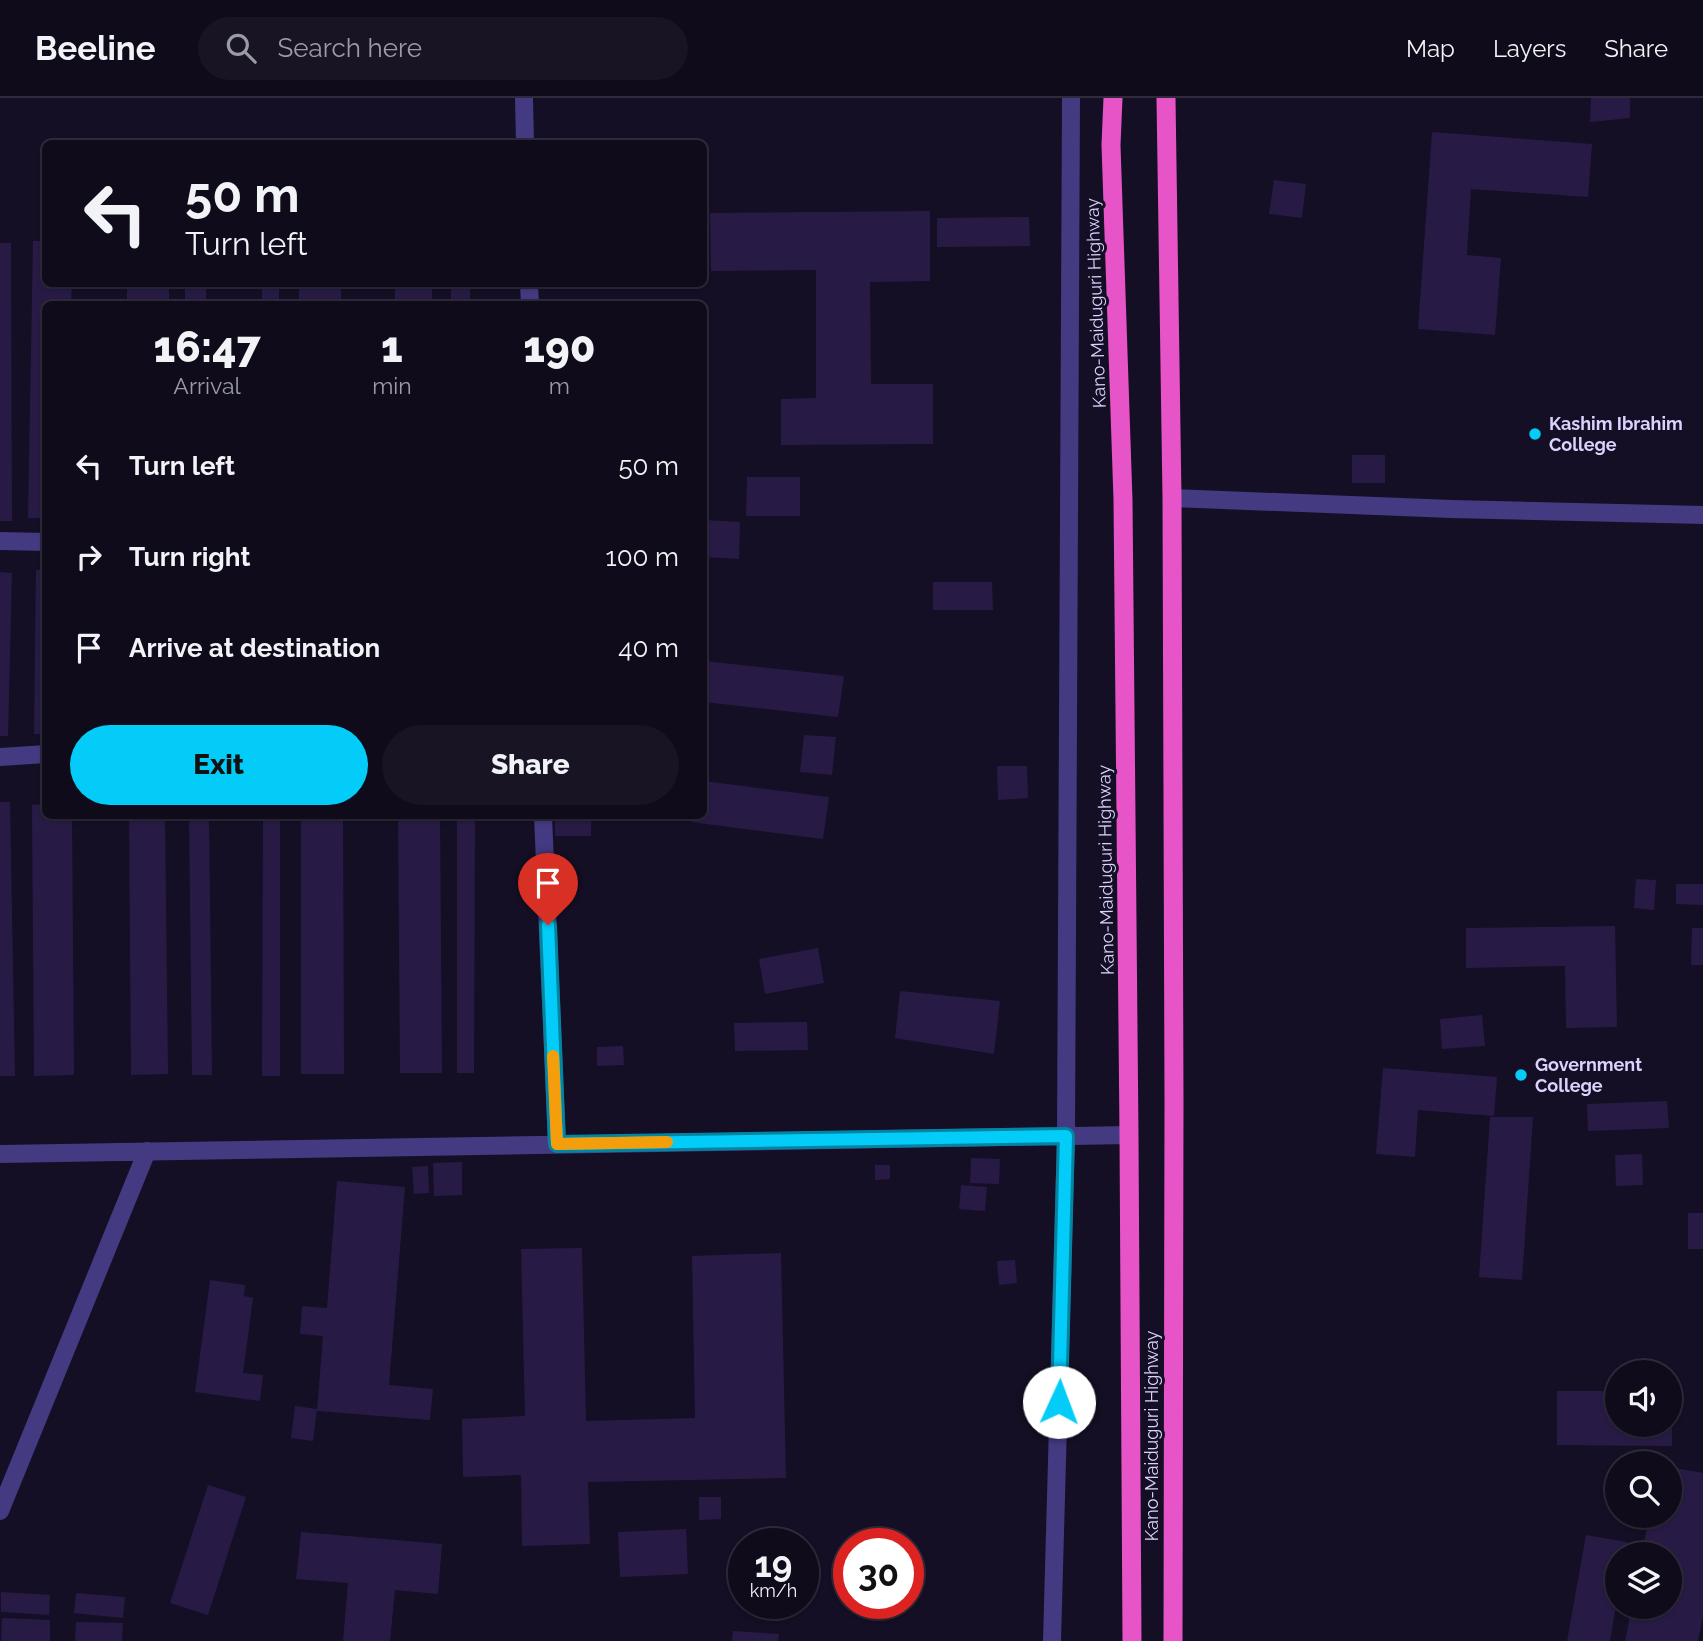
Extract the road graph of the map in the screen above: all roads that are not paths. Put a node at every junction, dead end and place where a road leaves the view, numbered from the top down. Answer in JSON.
{"nodes":[{"id":1,"x":524,"y":98,"type":"edge"},
{"id":2,"x":1071,"y":98,"type":"edge"},
{"id":3,"x":1114,"y":98,"type":"edge"},
{"id":4,"x":1166,"y":98,"type":"edge"},
{"id":5,"x":525,"y":140,"type":"edge"},
{"id":6,"x":1172,"y":498,"type":"junction"},
{"id":7,"x":1703,"y":515,"type":"edge"},
{"id":8,"x":0,"y":541,"type":"edge"},
{"id":9,"x":42,"y":542,"type":"edge"},
{"id":10,"x":42,"y":754,"type":"edge"},
{"id":11,"x":0,"y":757,"type":"edge"},
{"id":12,"x":543,"y":819,"type":"edge"},
{"id":13,"x":1129,"y":1135,"type":"junction"},
{"id":14,"x":1066,"y":1136,"type":"junction"},
{"id":15,"x":557,"y":1144,"type":"junction"},
{"id":16,"x":147,"y":1151,"type":"junction"},
{"id":17,"x":0,"y":1154,"type":"edge"},
{"id":18,"x":0,"y":1511,"type":"edge"},
{"id":19,"x":1052,"y":1641,"type":"edge"},
{"id":20,"x":1132,"y":1641,"type":"edge"},
{"id":21,"x":1173,"y":1641,"type":"edge"}],
"edges":[{"from":1,"to":5,"type":"street"},
{"from":2,"to":14,"type":"street"},
{"from":3,"to":13,"type":"highway","name":"Kano-Maiduguri Highway"},
{"from":4,"to":6,"type":"highway","name":"Kano-Maiduguri Highway"},
{"from":6,"to":7,"type":"street"},
{"from":6,"to":21,"type":"highway","name":"Kano-Maiduguri Highway"},
{"from":8,"to":9,"type":"street"},
{"from":10,"to":11,"type":"street"},
{"from":12,"to":15,"type":"street"},
{"from":13,"to":14,"type":"street"},
{"from":13,"to":20,"type":"highway","name":"Kano-Maiduguri Highway"},
{"from":14,"to":15,"type":"street"},
{"from":14,"to":19,"type":"street"},
{"from":15,"to":16,"type":"street"},
{"from":16,"to":17,"type":"street"},
{"from":16,"to":18,"type":"street"}]}
